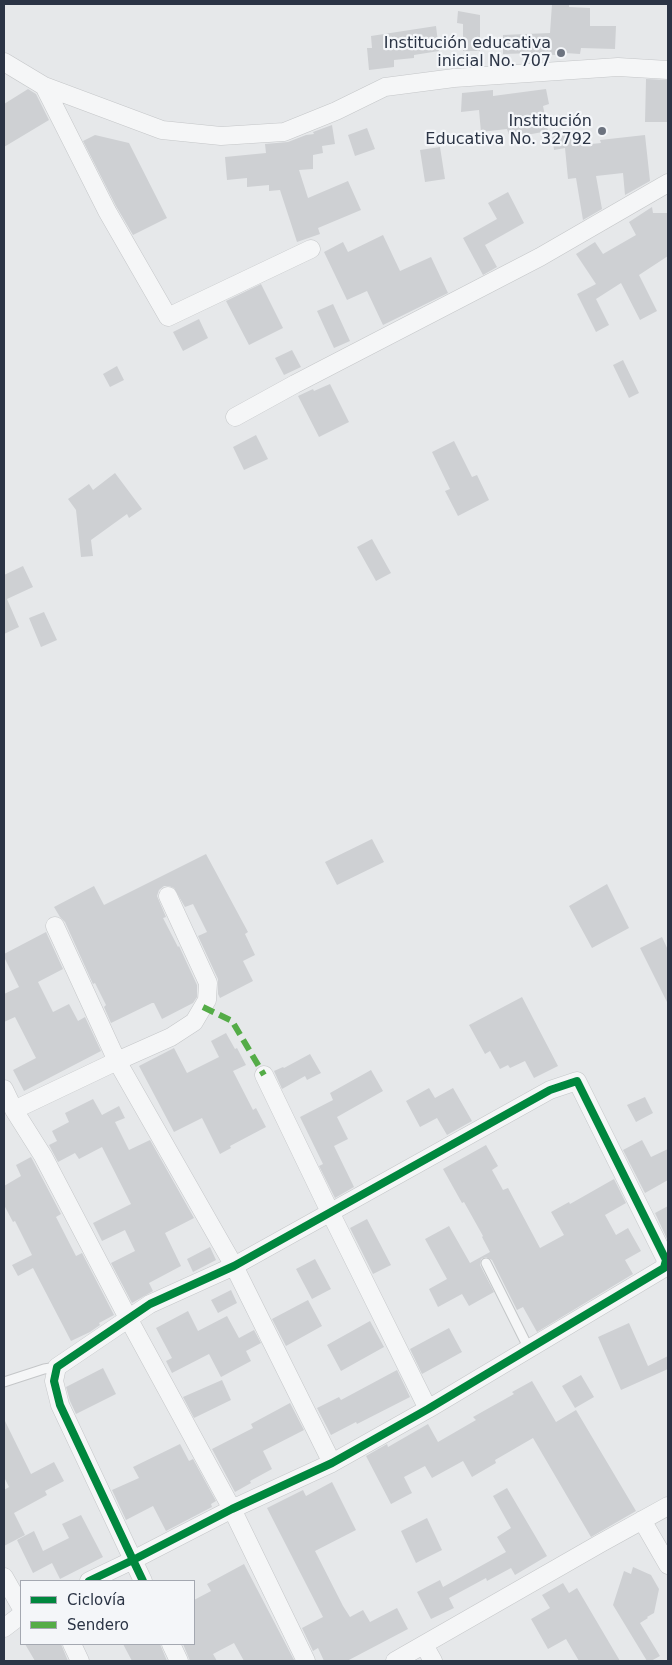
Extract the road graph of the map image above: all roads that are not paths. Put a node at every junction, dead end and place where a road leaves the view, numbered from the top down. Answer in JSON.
{"nodes":[{"id":1,"x":4,"y":62,"type":"edge"},
{"id":2,"x":668,"y":70,"type":"edge"},
{"id":3,"x":44,"y":86,"type":"junction"},
{"id":4,"x":668,"y":184,"type":"edge"},
{"id":5,"x":311,"y":249,"type":"dead end"},
{"id":6,"x":235,"y":417,"type":"dead end"},
{"id":7,"x":168,"y":896,"type":"dead end"},
{"id":8,"x":55,"y":926,"type":"dead end"},
{"id":9,"x":117,"y":1061,"type":"junction"},
{"id":10,"x":264,"y":1074,"type":"dead end"},
{"id":11,"x":4,"y":1088,"type":"edge"},
{"id":12,"x":14,"y":1110,"type":"junction"},
{"id":13,"x":330,"y":1212,"type":"junction"},
{"id":14,"x":667,"y":1260,"type":"edge"},
{"id":15,"x":486,"y":1263,"type":"dead end"},
{"id":16,"x":234,"y":1266,"type":"junction"},
{"id":17,"x":128,"y":1318,"type":"junction"},
{"id":18,"x":528,"y":1349,"type":"junction"},
{"id":19,"x":58,"y":1367,"type":"junction"},
{"id":20,"x":4,"y":1382,"type":"edge"},
{"id":21,"x":428,"y":1409,"type":"junction"},
{"id":22,"x":332,"y":1463,"type":"junction"},
{"id":23,"x":668,"y":1506,"type":"edge"},
{"id":24,"x":232,"y":1509,"type":"junction"},
{"id":25,"x":642,"y":1520,"type":"junction"},
{"id":26,"x":133,"y":1560,"type":"junction"},
{"id":27,"x":668,"y":1565,"type":"edge"},
{"id":28,"x":4,"y":1577,"type":"edge"},
{"id":29,"x":90,"y":1580,"type":"edge"},
{"id":30,"x":143,"y":1580,"type":"edge"},
{"id":31,"x":20,"y":1605,"type":"edge"},
{"id":32,"x":20,"y":1616,"type":"edge"},
{"id":33,"x":4,"y":1628,"type":"edge"},
{"id":34,"x":72,"y":1645,"type":"edge"},
{"id":35,"x":171,"y":1645,"type":"edge"},
{"id":36,"x":424,"y":1645,"type":"junction"},
{"id":37,"x":80,"y":1661,"type":"edge"},
{"id":38,"x":179,"y":1661,"type":"edge"},
{"id":39,"x":306,"y":1661,"type":"edge"},
{"id":40,"x":395,"y":1661,"type":"edge"},
{"id":41,"x":433,"y":1661,"type":"edge"}],
"edges":[{"from":1,"to":3,"type":"street"},
{"from":2,"to":3,"type":"street"},
{"from":3,"to":5,"type":"street"},
{"from":4,"to":6,"type":"street"},
{"from":7,"to":9,"type":"street"},
{"from":8,"to":9,"type":"street"},
{"from":9,"to":12,"type":"street"},
{"from":9,"to":16,"type":"street"},
{"from":10,"to":13,"type":"street"},
{"from":11,"to":12,"type":"street"},
{"from":12,"to":17,"type":"street"},
{"from":13,"to":14,"type":"street"},
{"from":13,"to":16,"type":"street"},
{"from":13,"to":21,"type":"street"},
{"from":14,"to":18,"type":"street"},
{"from":15,"to":18,"type":"lane"},
{"from":16,"to":17,"type":"street"},
{"from":16,"to":22,"type":"street"},
{"from":17,"to":19,"type":"street"},
{"from":17,"to":24,"type":"street"},
{"from":18,"to":21,"type":"street"},
{"from":19,"to":20,"type":"lane"},
{"from":19,"to":26,"type":"street"},
{"from":21,"to":22,"type":"street"},
{"from":22,"to":24,"type":"street"},
{"from":23,"to":25,"type":"street"},
{"from":24,"to":26,"type":"street"},
{"from":24,"to":39,"type":"street"},
{"from":25,"to":27,"type":"street"},
{"from":25,"to":36,"type":"street"},
{"from":26,"to":29,"type":"street"},
{"from":26,"to":30,"type":"street"},
{"from":28,"to":31,"type":"street"},
{"from":32,"to":33,"type":"street"},
{"from":34,"to":37,"type":"street"},
{"from":35,"to":38,"type":"street"},
{"from":36,"to":40,"type":"street"},
{"from":36,"to":41,"type":"street"}]}
